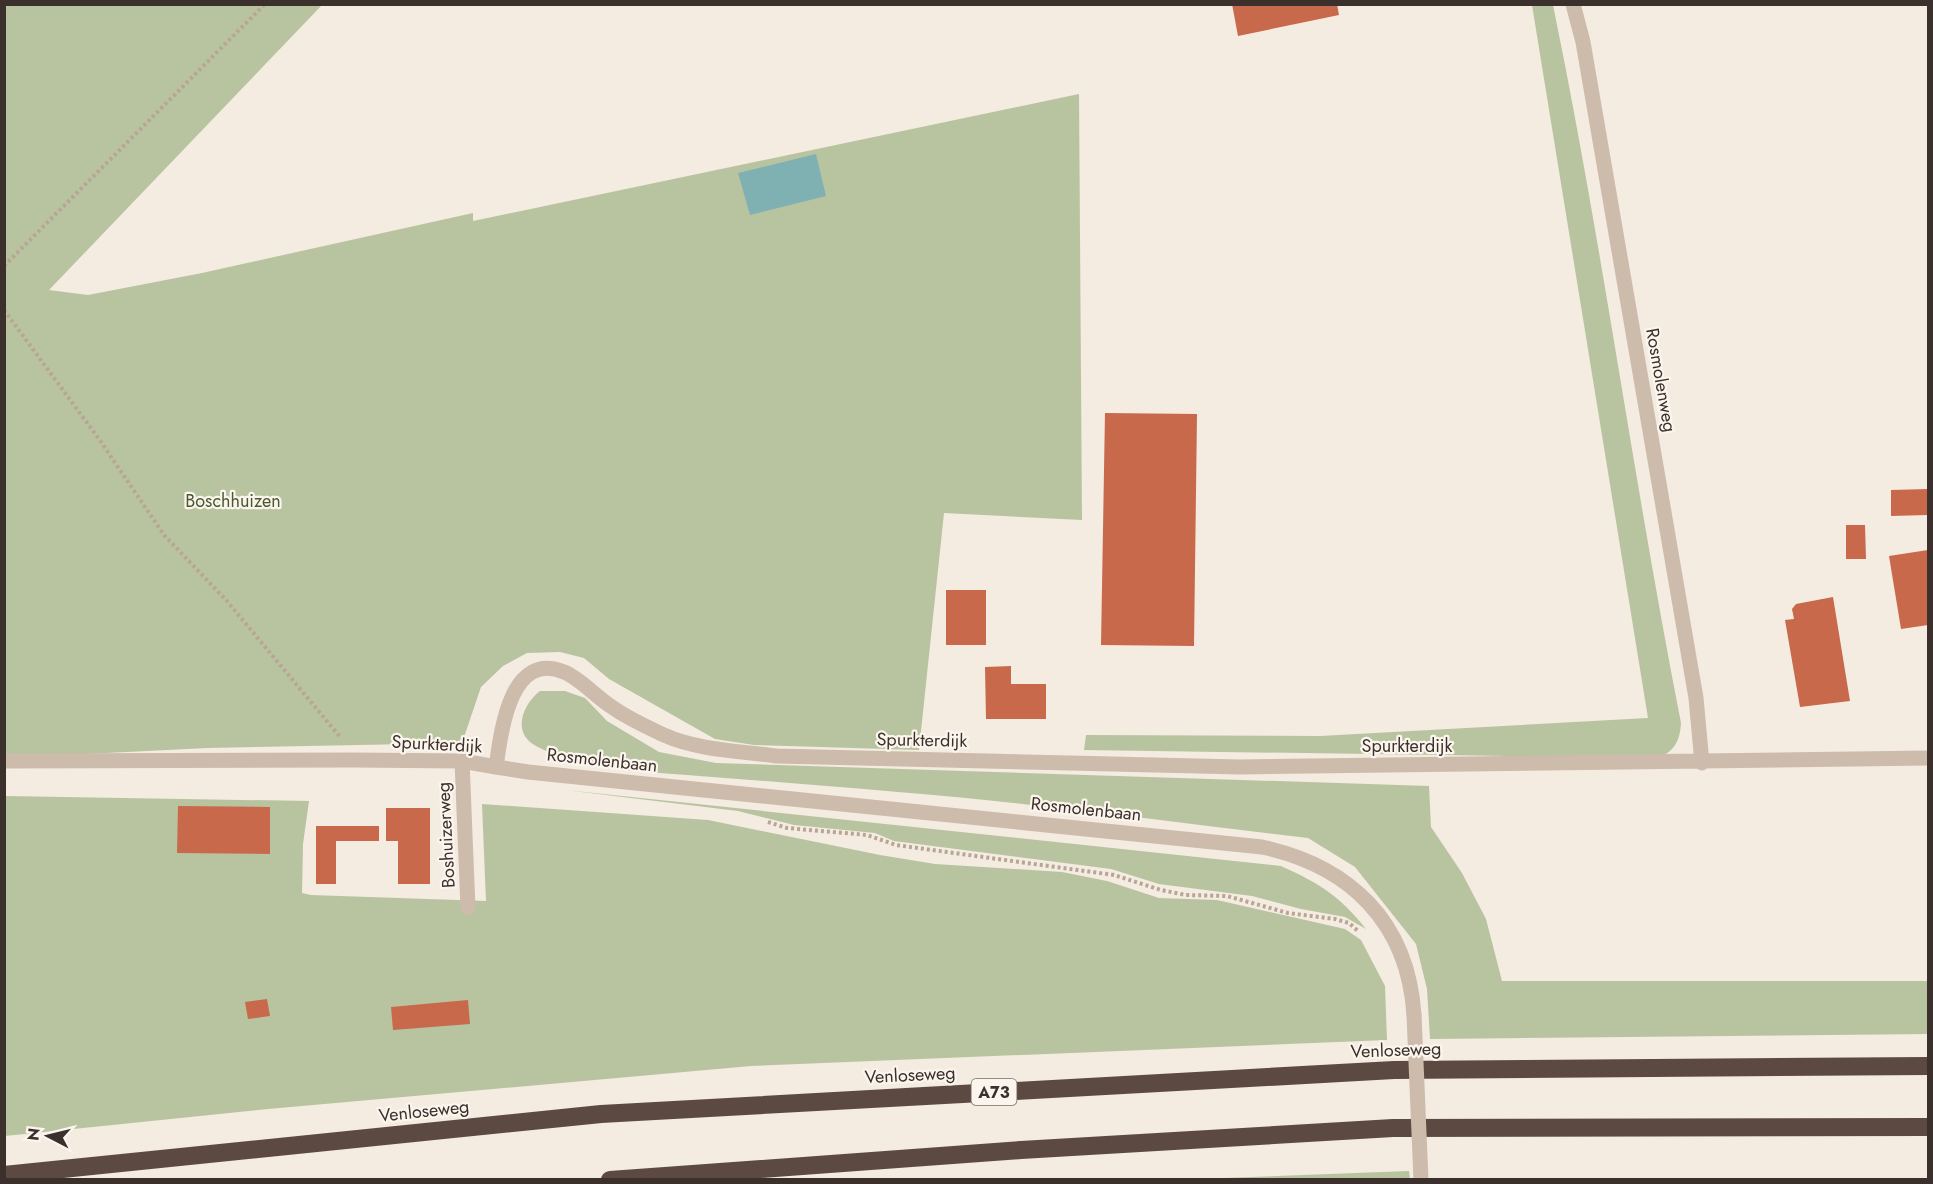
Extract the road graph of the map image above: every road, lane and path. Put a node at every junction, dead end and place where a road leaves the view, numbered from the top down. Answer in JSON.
{"nodes":[{"id":1,"x":265,"y":4,"type":"edge"},
{"id":2,"x":1573,"y":4,"type":"edge"},
{"id":3,"x":4,"y":266,"type":"edge"},
{"id":4,"x":4,"y":310,"type":"edge"},
{"id":5,"x":1929,"y":758,"type":"edge"},
{"id":6,"x":353,"y":760,"type":"junction"},
{"id":7,"x":4,"y":761,"type":"edge"},
{"id":8,"x":462,"y":761,"type":"junction"},
{"id":9,"x":1702,"y":763,"type":"junction"},
{"id":10,"x":496,"y":767,"type":"junction"},
{"id":11,"x":761,"y":819,"type":"dead end"},
{"id":12,"x":468,"y":908,"type":"dead end"},
{"id":13,"x":1362,"y":934,"type":"dead end"},
{"id":14,"x":1929,"y":1066,"type":"edge"},
{"id":15,"x":1929,"y":1127,"type":"edge"},
{"id":16,"x":4,"y":1175,"type":"edge"},
{"id":17,"x":610,"y":1179,"type":"edge"},
{"id":18,"x":1421,"y":1179,"type":"edge"}],
"edges":[{"from":1,"to":3,"type":"path"},
{"from":2,"to":9,"type":"street","name":"Rosmolenweg"},
{"from":4,"to":6,"type":"path"},
{"from":5,"to":9,"type":"street","name":"Spurkterdijk"},
{"from":6,"to":7,"type":"street","name":"Spurkterdijk"},
{"from":6,"to":8,"type":"street","name":"Spurkterdijk"},
{"from":8,"to":10,"type":"street","name":"Spurkterdijk"},
{"from":8,"to":12,"type":"street","name":"Boshuizerweg"},
{"from":9,"to":10,"type":"street","name":"Spurkterdijk"},
{"from":10,"to":18,"type":"street","name":"Rosmolenbaan","bridge":true},
{"from":11,"to":13,"type":"path"},
{"from":14,"to":16,"type":"highway","name":"Venloseweg","number":"A73"},
{"from":15,"to":17,"type":"highway"}]}
